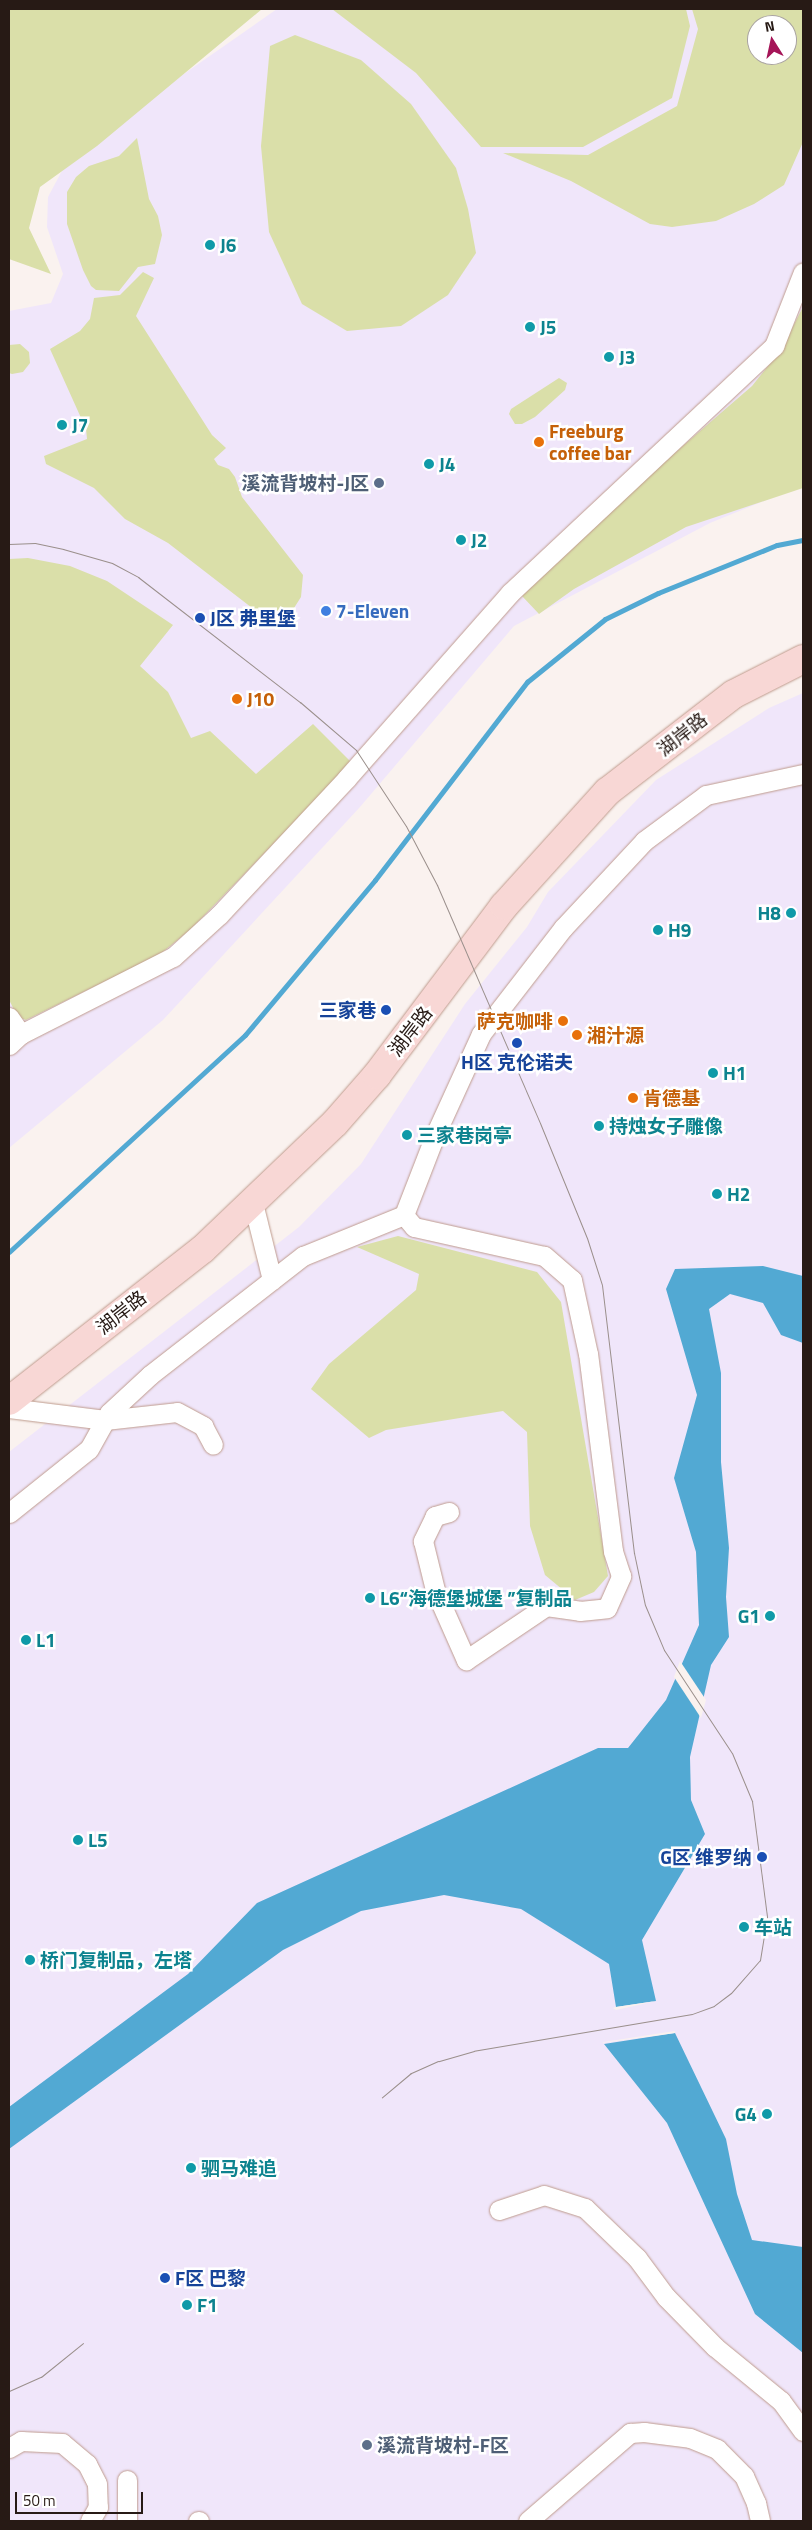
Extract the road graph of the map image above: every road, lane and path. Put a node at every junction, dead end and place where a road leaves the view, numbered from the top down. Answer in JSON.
{"nodes":[{"id":1,"x":803,"y":272,"type":"edge"},
{"id":2,"x":803,"y":659,"type":"edge"},
{"id":3,"x":803,"y":774,"type":"edge"},
{"id":4,"x":9,"y":1017,"type":"edge"},
{"id":5,"x":15,"y":1039,"type":"edge"},
{"id":6,"x":254,"y":1203,"type":"junction"},
{"id":7,"x":404,"y":1215,"type":"junction"},
{"id":8,"x":272,"y":1280,"type":"junction"},
{"id":9,"x":9,"y":1401,"type":"edge"},
{"id":10,"x":9,"y":1408,"type":"edge"},
{"id":11,"x":105,"y":1420,"type":"junction"},
{"id":12,"x":213,"y":1445,"type":"dead end"},
{"id":13,"x":449,"y":1512,"type":"dead end"},
{"id":14,"x":9,"y":1514,"type":"edge"},
{"id":15,"x":500,"y":2210,"type":"dead end"},
{"id":16,"x":803,"y":2430,"type":"edge"},
{"id":17,"x":9,"y":2448,"type":"edge"},
{"id":18,"x":127,"y":2480,"type":"dead end"},
{"id":19,"x":90,"y":2521,"type":"edge"},
{"id":20,"x":127,"y":2521,"type":"edge"},
{"id":21,"x":528,"y":2521,"type":"edge"},
{"id":22,"x":760,"y":2521,"type":"edge"}],
"edges":[{"from":1,"to":5,"type":"street"},
{"from":2,"to":6,"type":"street","name":"湖岸路"},
{"from":3,"to":7,"type":"street"},
{"from":4,"to":5,"type":"street"},
{"from":6,"to":8,"type":"street"},
{"from":6,"to":9,"type":"street","name":"湖岸路"},
{"from":7,"to":8,"type":"street"},
{"from":7,"to":13,"type":"street"},
{"from":8,"to":11,"type":"street"},
{"from":10,"to":11,"type":"street"},
{"from":11,"to":12,"type":"street"},
{"from":11,"to":14,"type":"street"},
{"from":15,"to":16,"type":"street"},
{"from":17,"to":19,"type":"street"},
{"from":18,"to":20,"type":"street"},
{"from":21,"to":22,"type":"street"}]}
